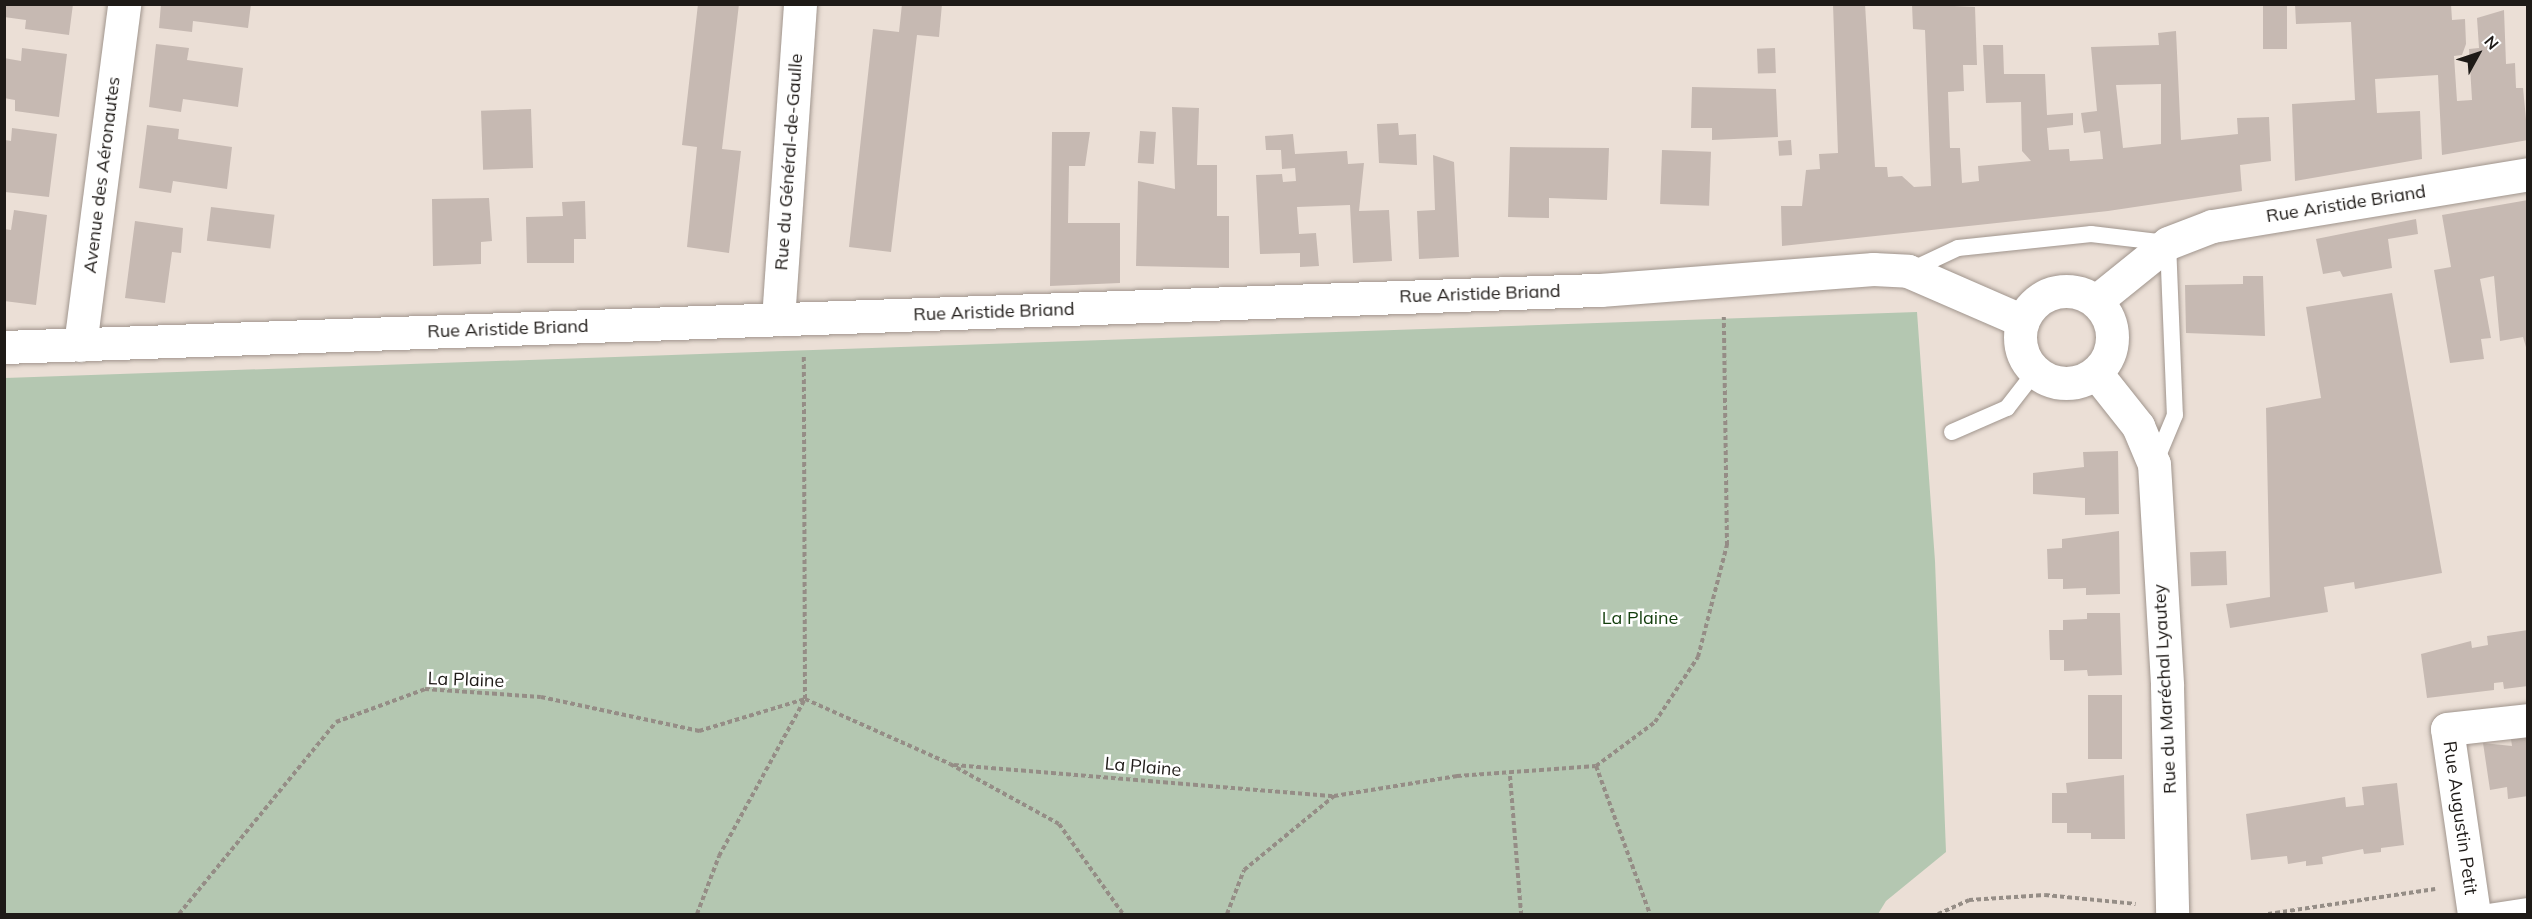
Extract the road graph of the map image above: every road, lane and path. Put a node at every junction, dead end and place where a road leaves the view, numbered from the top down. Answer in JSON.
{"nodes":[{"id":1,"x":124,"y":4,"type":"edge"},
{"id":2,"x":800,"y":4,"type":"edge"},
{"id":3,"x":2528,"y":174,"type":"edge"},
{"id":4,"x":2168,"y":243,"type":"junction"},
{"id":5,"x":1908,"y":271,"type":"junction"},
{"id":6,"x":1720,"y":281,"type":"junction"},
{"id":7,"x":2096,"y":301,"type":"junction"},
{"id":8,"x":791,"y":319,"type":"junction"},
{"id":9,"x":2023,"y":321,"type":"junction"},
{"id":10,"x":80,"y":345,"type":"junction"},
{"id":11,"x":4,"y":347,"type":"edge"},
{"id":12,"x":2035,"y":372,"type":"junction"},
{"id":13,"x":2096,"y":372,"type":"junction"},
{"id":14,"x":1952,"y":432,"type":"dead end"},
{"id":15,"x":2154,"y":464,"type":"junction"},
{"id":16,"x":805,"y":699,"type":"junction"},
{"id":17,"x":2528,"y":720,"type":"edge"},
{"id":18,"x":950,"y":764,"type":"junction"},
{"id":19,"x":1596,"y":766,"type":"junction"},
{"id":20,"x":1510,"y":776,"type":"junction"},
{"id":21,"x":1334,"y":796,"type":"junction"},
{"id":22,"x":2473,"y":904,"type":"edge"},
{"id":23,"x":2528,"y":906,"type":"edge"},
{"id":24,"x":2172,"y":911,"type":"edge"},
{"id":25,"x":179,"y":915,"type":"edge"},
{"id":26,"x":697,"y":915,"type":"edge"},
{"id":27,"x":1123,"y":915,"type":"edge"},
{"id":28,"x":1227,"y":915,"type":"edge"},
{"id":29,"x":1521,"y":915,"type":"edge"},
{"id":30,"x":1650,"y":915,"type":"edge"},
{"id":31,"x":1938,"y":915,"type":"edge"},
{"id":32,"x":2268,"y":915,"type":"edge"}],
"edges":[{"from":1,"to":10,"type":"street","name":"Avenue des Aéronautes"},
{"from":2,"to":8,"type":"street","name":"Rue du Général-de-Gaulle"},
{"from":3,"to":4,"type":"street","name":"Rue Aristide Briand"},
{"from":4,"to":5,"type":"lane","name":"Rue Aristide Briand"},
{"from":4,"to":7,"type":"street","name":"Rue Aristide Briand"},
{"from":4,"to":15,"type":"lane","name":"Rue du Maréchal Lyautey"},
{"from":5,"to":6,"type":"street","name":"Rue Aristide Briand"},
{"from":5,"to":9,"type":"street","name":"Rue Aristide Briand"},
{"from":6,"to":8,"type":"street","name":"Rue Aristide Briand"},
{"from":6,"to":19,"type":"path"},
{"from":7,"to":9,"type":"street"},
{"from":7,"to":13,"type":"street"},
{"from":8,"to":10,"type":"street","name":"Rue Aristide Briand"},
{"from":8,"to":16,"type":"path"},
{"from":9,"to":12,"type":"street"},
{"from":10,"to":11,"type":"street","name":"Rue Aristide Briand"},
{"from":12,"to":13,"type":"street"},
{"from":12,"to":14,"type":"lane"},
{"from":13,"to":15,"type":"street","name":"Rue du Maréchal Lyautey"},
{"from":15,"to":24,"type":"street","name":"Rue du Maréchal Lyautey"},
{"from":16,"to":18,"type":"path","name":"La Plaine"},
{"from":16,"to":25,"type":"path","name":"La Plaine"},
{"from":16,"to":26,"type":"path"},
{"from":17,"to":22,"type":"street","name":"Rue Augustin Petit"},
{"from":18,"to":21,"type":"path","name":"La Plaine"},
{"from":18,"to":27,"type":"path","name":"La Plaine"},
{"from":19,"to":20,"type":"path","name":"La Plaine"},
{"from":19,"to":30,"type":"path"},
{"from":20,"to":21,"type":"path","name":"La Plaine"},
{"from":20,"to":29,"type":"path"},
{"from":21,"to":28,"type":"path"},
{"from":22,"to":23,"type":"lane"},
{"from":22,"to":32,"type":"path"},
{"from":24,"to":31,"type":"path"}]}
